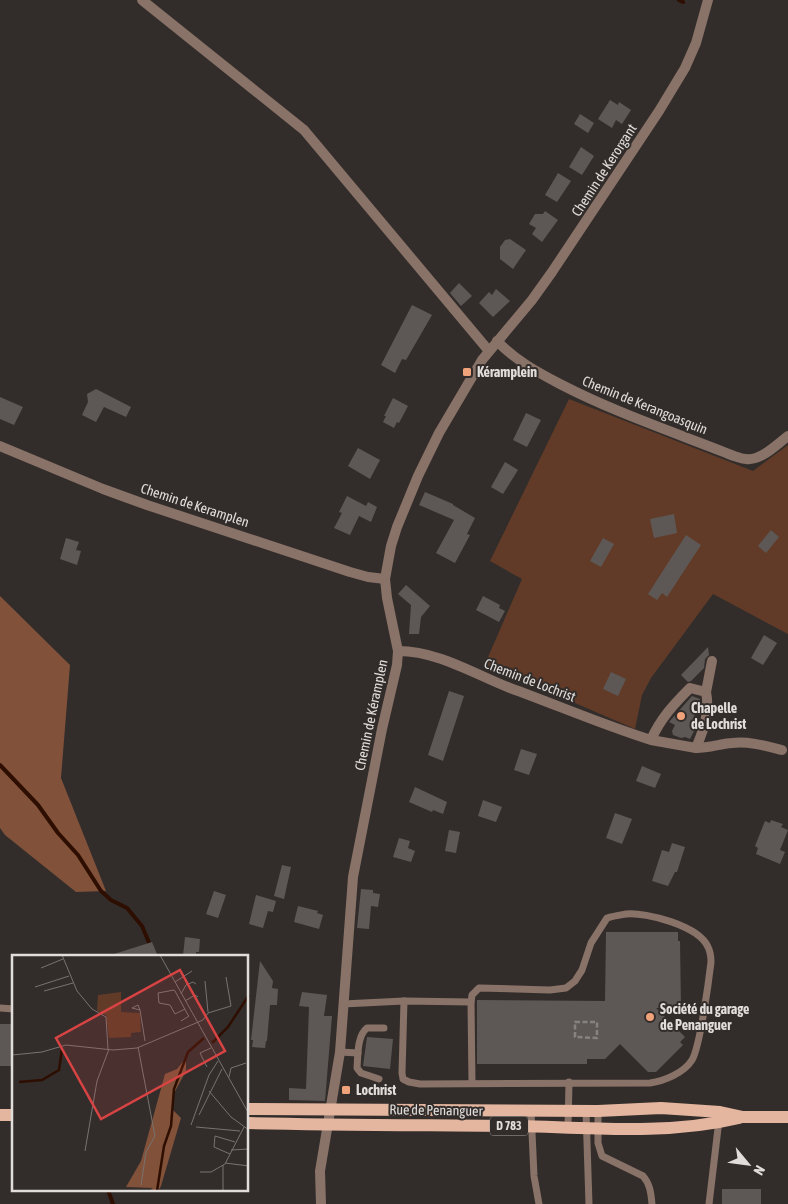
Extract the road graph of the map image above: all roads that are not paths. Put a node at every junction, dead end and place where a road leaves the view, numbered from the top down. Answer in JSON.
{"nodes":[{"id":1,"x":142,"y":0,"type":"edge"},
{"id":2,"x":708,"y":0,"type":"edge"},
{"id":3,"x":498,"y":341,"type":"junction"},
{"id":4,"x":489,"y":351,"type":"junction"},
{"id":5,"x":788,"y":436,"type":"edge"},
{"id":6,"x":0,"y":446,"type":"edge"},
{"id":7,"x":385,"y":579,"type":"junction"},
{"id":8,"x":398,"y":651,"type":"junction"},
{"id":9,"x":712,"y":661,"type":"dead end"},
{"id":10,"x":706,"y":692,"type":"junction"},
{"id":11,"x":650,"y":740,"type":"junction"},
{"id":12,"x":696,"y":748,"type":"junction"},
{"id":13,"x":782,"y":750,"type":"dead end"},
{"id":14,"x":404,"y":1001,"type":"junction"},
{"id":15,"x":471,"y":1002,"type":"junction"},
{"id":16,"x":343,"y":1004,"type":"junction"},
{"id":17,"x":384,"y":1028,"type":"dead end"},
{"id":18,"x":340,"y":1052,"type":"junction"},
{"id":19,"x":358,"y":1053,"type":"junction"},
{"id":20,"x":379,"y":1079,"type":"dead end"},
{"id":21,"x":569,"y":1082,"type":"junction"},
{"id":22,"x":472,"y":1083,"type":"junction"},
{"id":23,"x":249,"y":1109,"type":"edge"},
{"id":24,"x":331,"y":1109,"type":"junction"},
{"id":25,"x":531,"y":1111,"type":"junction"},
{"id":26,"x":568,"y":1111,"type":"junction"},
{"id":27,"x":592,"y":1111,"type":"junction"},
{"id":28,"x":719,"y":1117,"type":"junction"},
{"id":29,"x":788,"y":1117,"type":"edge"},
{"id":30,"x":249,"y":1124,"type":"edge"},
{"id":31,"x":328,"y":1125,"type":"junction"},
{"id":32,"x":532,"y":1126,"type":"junction"},
{"id":33,"x":568,"y":1127,"type":"junction"},
{"id":34,"x":592,"y":1127,"type":"junction"},
{"id":35,"x":321,"y":1204,"type":"edge"},
{"id":36,"x":539,"y":1204,"type":"edge"},
{"id":37,"x":589,"y":1204,"type":"edge"},
{"id":38,"x":652,"y":1204,"type":"edge"},
{"id":39,"x":709,"y":1204,"type":"edge"}],
"edges":[{"from":1,"to":4,"type":"street"},
{"from":2,"to":3,"type":"street","name":"Chemin de Kerorgant"},
{"from":3,"to":4,"type":"street"},
{"from":3,"to":5,"type":"street","name":"Chemin de Kerangoasquin"},
{"from":4,"to":7,"type":"street","name":"Chemin de Kéramplen"},
{"from":6,"to":7,"type":"street","name":"Chemin de Keramplen"},
{"from":7,"to":8,"type":"street","name":"Chemin de Kéramplen"},
{"from":8,"to":11,"type":"street","name":"Chemin de Lochrist"},
{"from":8,"to":16,"type":"street","name":"Chemin de Kéramplen"},
{"from":9,"to":10,"type":"street"},
{"from":10,"to":11,"type":"street"},
{"from":10,"to":12,"type":"street"},
{"from":11,"to":12,"type":"street","name":"Chemin de Lochrist"},
{"from":12,"to":13,"type":"street","name":"Chemin de Lochrist"},
{"from":14,"to":15,"type":"lane"},
{"from":14,"to":16,"type":"lane"},
{"from":14,"to":22,"type":"lane"},
{"from":15,"to":21,"type":"lane"},
{"from":15,"to":22,"type":"lane"},
{"from":16,"to":18,"type":"street","name":"Chemin de Kéramplen"},
{"from":17,"to":19,"type":"lane"},
{"from":18,"to":19,"type":"lane"},
{"from":18,"to":24,"type":"street","name":"Chemin de Kéramplen"},
{"from":19,"to":20,"type":"lane"},
{"from":21,"to":22,"type":"lane"},
{"from":21,"to":26,"type":"lane"},
{"from":23,"to":24,"type":"main road","name":"Rue de Penanguer","number":"D 783"},
{"from":24,"to":25,"type":"main road","name":"Rue de Penanguer","number":"D 783"},
{"from":24,"to":31,"type":"street","name":"Chemin de Kéramplen"},
{"from":25,"to":26,"type":"main road","name":"Rue de Penanguer","number":"D 783"},
{"from":25,"to":32,"type":"lane"},
{"from":26,"to":27,"type":"main road","name":"Rue de Penanguer","number":"D 783"},
{"from":26,"to":33,"type":"lane"},
{"from":27,"to":28,"type":"main road","name":"Rue de Penanguer","number":"D 783"},
{"from":27,"to":34,"type":"lane"},
{"from":27,"to":34,"type":"lane"},
{"from":28,"to":29,"type":"main road","name":"Rue de Penanguer","number":"D 783"},
{"from":28,"to":34,"type":"main road","name":"Rue de Penanguer","number":"D 783"},
{"from":28,"to":39,"type":"lane"},
{"from":30,"to":31,"type":"main road","name":"Rue de Penanguer","number":"D 783"},
{"from":31,"to":32,"type":"main road","name":"Rue de Penanguer","number":"D 783"},
{"from":31,"to":35,"type":"street","name":"Chemin de Kéramplen"},
{"from":32,"to":33,"type":"main road","name":"Rue de Penanguer","number":"D 783"},
{"from":32,"to":36,"type":"lane"},
{"from":33,"to":34,"type":"main road","name":"Rue de Penanguer","number":"D 783"},
{"from":34,"to":37,"type":"lane"},
{"from":34,"to":38,"type":"lane"}]}
